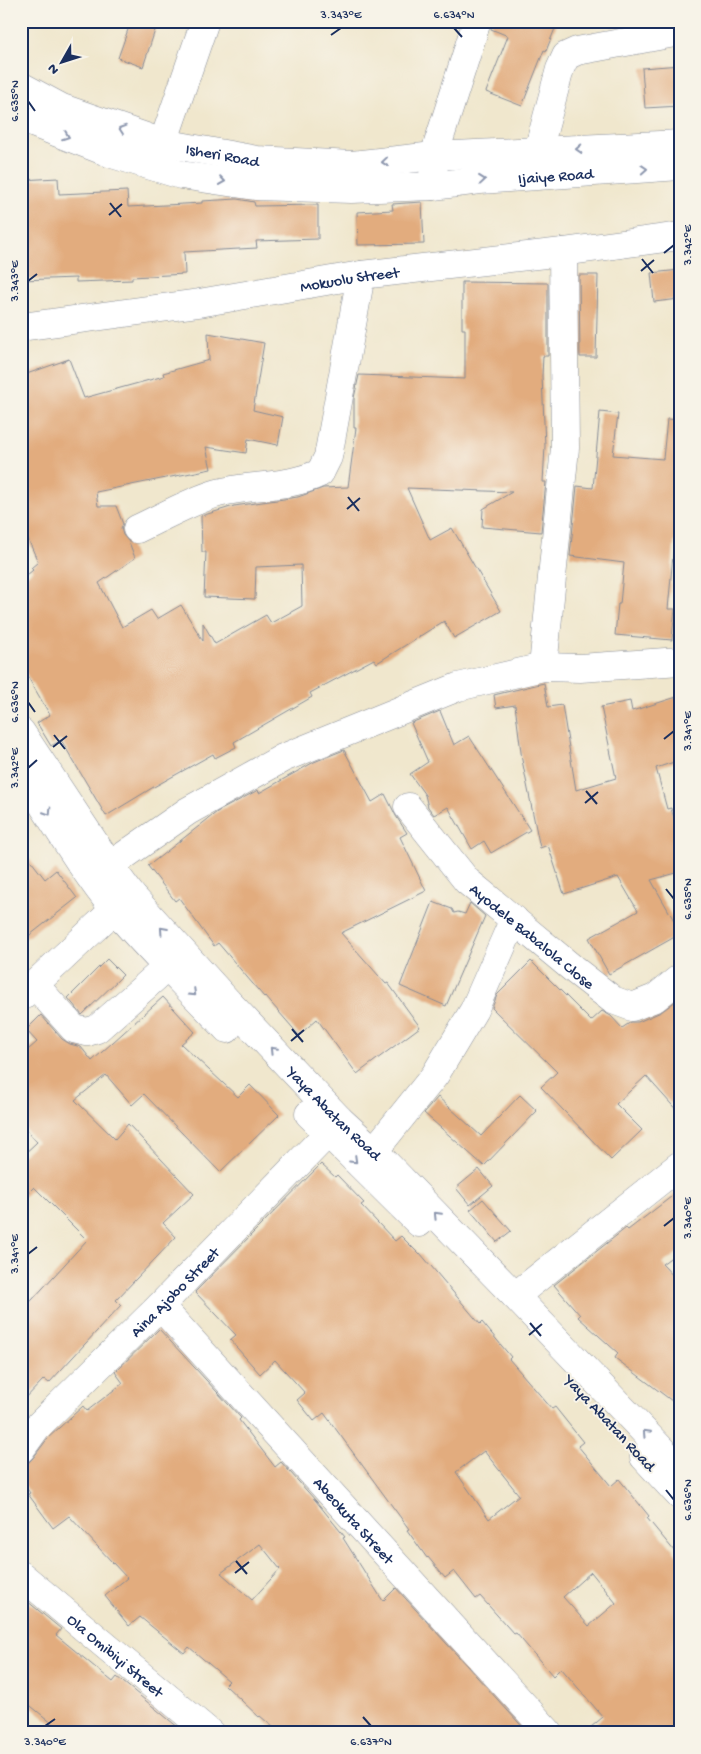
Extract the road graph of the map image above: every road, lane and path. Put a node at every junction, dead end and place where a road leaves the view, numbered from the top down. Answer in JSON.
{"nodes":[{"id":1,"x":205,"y":21,"type":"edge"},
{"id":2,"x":477,"y":21,"type":"edge"},
{"id":3,"x":680,"y":32,"type":"edge"},
{"id":4,"x":21,"y":86,"type":"edge"},
{"id":5,"x":24,"y":125,"type":"edge"},
{"id":6,"x":162,"y":143,"type":"junction"},
{"id":7,"x":680,"y":144,"type":"edge"},
{"id":8,"x":538,"y":151,"type":"junction"},
{"id":9,"x":434,"y":156,"type":"junction"},
{"id":10,"x":680,"y":166,"type":"edge"},
{"id":11,"x":433,"y":186,"type":"junction"},
{"id":12,"x":680,"y":236,"type":"edge"},
{"id":13,"x":563,"y":252,"type":"junction"},
{"id":14,"x":361,"y":275,"type":"junction"},
{"id":15,"x":21,"y":327,"type":"edge"},
{"id":16,"x":137,"y":529,"type":"dead end"},
{"id":17,"x":680,"y":661,"type":"edge"},
{"id":18,"x":543,"y":667,"type":"junction"},
{"id":19,"x":21,"y":732,"type":"edge"},
{"id":20,"x":21,"y":771,"type":"edge"},
{"id":21,"x":408,"y":807,"type":"dead end"},
{"id":22,"x":101,"y":872,"type":"junction"},
{"id":23,"x":124,"y":903,"type":"junction"},
{"id":24,"x":514,"y":919,"type":"junction"},
{"id":25,"x":166,"y":968,"type":"junction"},
{"id":26,"x":680,"y":978,"type":"edge"},
{"id":27,"x":28,"y":991,"type":"edge"},
{"id":28,"x":333,"y":1126,"type":"junction"},
{"id":29,"x":374,"y":1152,"type":"junction"},
{"id":30,"x":680,"y":1165,"type":"edge"},
{"id":31,"x":515,"y":1296,"type":"junction"},
{"id":32,"x":160,"y":1306,"type":"junction"},
{"id":33,"x":26,"y":1430,"type":"edge"},
{"id":34,"x":680,"y":1469,"type":"edge"},
{"id":35,"x":680,"y":1496,"type":"edge"},
{"id":36,"x":21,"y":1575,"type":"edge"},
{"id":37,"x":210,"y":1733,"type":"edge"},
{"id":38,"x":549,"y":1733,"type":"edge"}],
"edges":[{"from":1,"to":6,"type":"street"},
{"from":2,"to":9,"type":"street"},
{"from":3,"to":8,"type":"street"},
{"from":6,"to":4,"type":"street","name":"Isheri Road","one_way":true},
{"from":5,"to":11,"type":"street","name":"Isheri Road","one_way":true},
{"from":9,"to":6,"type":"street","name":"Isheri Road","one_way":true},
{"from":7,"to":8,"type":"street","name":"Ijaiye Road","one_way":true},
{"from":8,"to":9,"type":"street","name":"Ijaiye Road"},
{"from":9,"to":11,"type":"street"},
{"from":11,"to":10,"type":"street","name":"Ijaiye Road","one_way":true},
{"from":12,"to":13,"type":"street","name":"Mokuolu Street"},
{"from":13,"to":14,"type":"street","name":"Mokuolu Street"},
{"from":13,"to":18,"type":"street"},
{"from":14,"to":15,"type":"street","name":"Mokuolu Street"},
{"from":14,"to":16,"type":"street"},
{"from":17,"to":18,"type":"street"},
{"from":18,"to":22,"type":"street"},
{"from":19,"to":22,"type":"street","name":"Yaya Abatan Road"},
{"from":20,"to":22,"type":"street","name":"Yaya Abatan Road","one_way":true},
{"from":21,"to":24,"type":"street","name":"Ayodele Babalola Close"},
{"from":22,"to":23,"type":"street","name":"Yaya Abatan Road"},
{"from":23,"to":25,"type":"street","name":"Yaya Abatan Road"},
{"from":23,"to":27,"type":"street"},
{"from":28,"to":23,"type":"street","name":"Yaya Abatan Road","one_way":true},
{"from":24,"to":26,"type":"street","name":"Ayodele Babalola Close"},
{"from":24,"to":29,"type":"street"},
{"from":25,"to":27,"type":"street"},
{"from":25,"to":28,"type":"street","name":"Yaya Abatan Road","one_way":true},
{"from":28,"to":29,"type":"street","name":"Yaya Abatan Road"},
{"from":28,"to":32,"type":"street","name":"Aina Ajobo Street"},
{"from":28,"to":35,"type":"street","name":"Yaya Abatan Road","one_way":true},
{"from":31,"to":29,"type":"street","name":"Yaya Abatan Road","one_way":true},
{"from":30,"to":31,"type":"street"},
{"from":34,"to":31,"type":"street","name":"Yaya Abatan Road","one_way":true},
{"from":32,"to":33,"type":"street","name":"Aina Ajobo Street"},
{"from":32,"to":38,"type":"street","name":"Abeokuta Street"},
{"from":36,"to":37,"type":"street","name":"Ola Omibiyi Street"}]}
